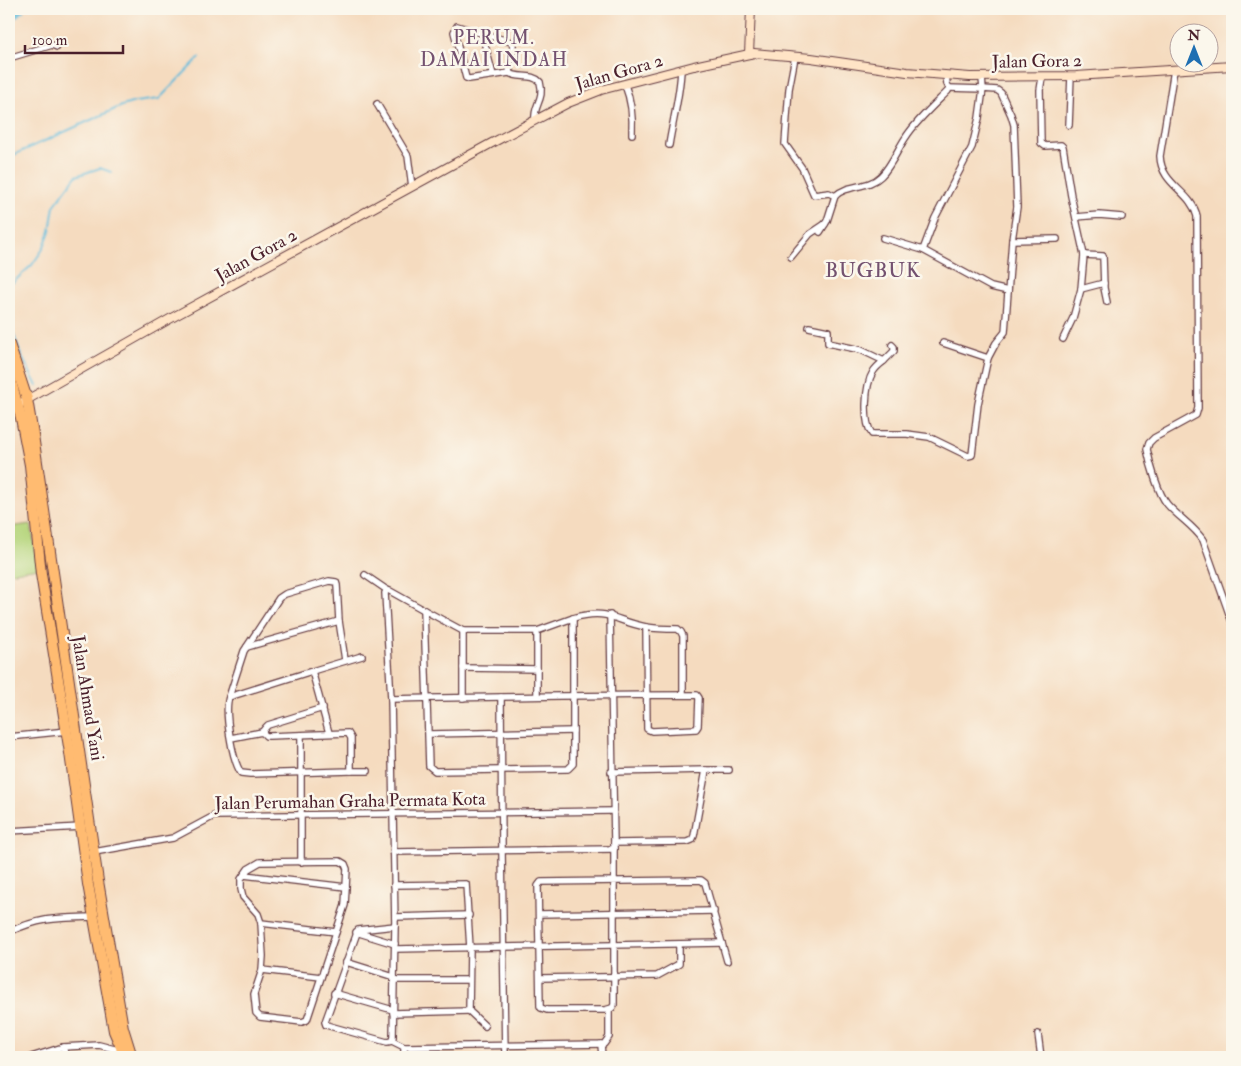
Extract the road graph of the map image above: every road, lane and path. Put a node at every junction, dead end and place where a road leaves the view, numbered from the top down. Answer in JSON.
{"nodes":[{"id":1,"x":751,"y":9,"type":"edge"},
{"id":2,"x":482,"y":34,"type":"junction"},
{"id":3,"x":57,"y":47,"type":"dead end"},
{"id":4,"x":749,"y":54,"type":"junction"},
{"id":5,"x":795,"y":57,"type":"junction"},
{"id":6,"x":9,"y":58,"type":"edge"},
{"id":7,"x":1232,"y":66,"type":"edge"},
{"id":8,"x":1218,"y":67,"type":"edge"},
{"id":9,"x":681,"y":70,"type":"junction"},
{"id":10,"x":1168,"y":70,"type":"edge"},
{"id":11,"x":1174,"y":72,"type":"edge"},
{"id":12,"x":509,"y":73,"type":"junction"},
{"id":13,"x":493,"y":75,"type":"junction"},
{"id":14,"x":946,"y":75,"type":"junction"},
{"id":15,"x":1071,"y":76,"type":"junction"},
{"id":16,"x":982,"y":78,"type":"junction"},
{"id":17,"x":1042,"y":78,"type":"junction"},
{"id":18,"x":624,"y":84,"type":"junction"},
{"id":19,"x":949,"y":88,"type":"junction"},
{"id":20,"x":983,"y":89,"type":"junction"},
{"id":21,"x":377,"y":104,"type":"dead end"},
{"id":22,"x":535,"y":120,"type":"junction"},
{"id":23,"x":1069,"y":124,"type":"dead end"},
{"id":24,"x":632,"y":134,"type":"dead end"},
{"id":25,"x":669,"y":145,"type":"dead end"},
{"id":26,"x":412,"y":187,"type":"junction"},
{"id":27,"x":835,"y":196,"type":"junction"},
{"id":28,"x":1076,"y":217,"type":"junction"},
{"id":29,"x":1122,"y":217,"type":"dead end"},
{"id":30,"x":825,"y":224,"type":"junction"},
{"id":31,"x":820,"y":232,"type":"dead end"},
{"id":32,"x":883,"y":238,"type":"dead end"},
{"id":33,"x":1057,"y":239,"type":"dead end"},
{"id":34,"x":1012,"y":240,"type":"junction"},
{"id":35,"x":923,"y":250,"type":"junction"},
{"id":36,"x":1084,"y":255,"type":"junction"},
{"id":37,"x":791,"y":257,"type":"dead end"},
{"id":38,"x":1104,"y":283,"type":"junction"},
{"id":39,"x":1081,"y":289,"type":"junction"},
{"id":40,"x":1008,"y":291,"type":"junction"},
{"id":41,"x":1108,"y":302,"type":"dead end"},
{"id":42,"x":809,"y":328,"type":"dead end"},
{"id":43,"x":1063,"y":339,"type":"dead end"},
{"id":44,"x":943,"y":343,"type":"dead end"},
{"id":45,"x":9,"y":344,"type":"edge"},
{"id":46,"x":892,"y":345,"type":"dead end"},
{"id":47,"x":988,"y":358,"type":"junction"},
{"id":48,"x":884,"y":361,"type":"junction"},
{"id":49,"x":9,"y":374,"type":"edge"},
{"id":50,"x":27,"y":399,"type":"junction"},
{"id":51,"x":13,"y":408,"type":"edge"},
{"id":52,"x":366,"y":574,"type":"dead end"},
{"id":53,"x":387,"y":590,"type":"junction"},
{"id":54,"x":424,"y":610,"type":"junction"},
{"id":55,"x":610,"y":615,"type":"junction"},
{"id":56,"x":573,"y":618,"type":"junction"},
{"id":57,"x":339,"y":621,"type":"junction"},
{"id":58,"x":1232,"y":622,"type":"edge"},
{"id":59,"x":646,"y":627,"type":"junction"},
{"id":60,"x":537,"y":630,"type":"junction"},
{"id":61,"x":463,"y":632,"type":"junction"},
{"id":62,"x":248,"y":647,"type":"junction"},
{"id":63,"x":362,"y":656,"type":"dead end"},
{"id":64,"x":345,"y":660,"type":"junction"},
{"id":65,"x":463,"y":668,"type":"junction"},
{"id":66,"x":537,"y":669,"type":"junction"},
{"id":67,"x":312,"y":670,"type":"junction"},
{"id":68,"x":610,"y":695,"type":"junction"},
{"id":69,"x":648,"y":695,"type":"junction"},
{"id":70,"x":683,"y":695,"type":"junction"},
{"id":71,"x":229,"y":696,"type":"junction"},
{"id":72,"x":537,"y":696,"type":"junction"},
{"id":73,"x":573,"y":696,"type":"junction"},
{"id":74,"x":501,"y":697,"type":"junction"},
{"id":75,"x":428,"y":698,"type":"junction"},
{"id":76,"x":463,"y":698,"type":"junction"},
{"id":77,"x":391,"y":699,"type":"junction"},
{"id":78,"x":323,"y":708,"type":"junction"},
{"id":79,"x":67,"y":731,"type":"junction"},
{"id":80,"x":573,"y":731,"type":"junction"},
{"id":81,"x":262,"y":732,"type":"junction"},
{"id":82,"x":330,"y":733,"type":"junction"},
{"id":83,"x":502,"y":733,"type":"junction"},
{"id":84,"x":429,"y":734,"type":"junction"},
{"id":85,"x":301,"y":736,"type":"junction"},
{"id":86,"x":9,"y":737,"type":"edge"},
{"id":87,"x":231,"y":738,"type":"junction"},
{"id":88,"x":73,"y":740,"type":"junction"},
{"id":89,"x":75,"y":752,"type":"junction"},
{"id":90,"x":502,"y":770,"type":"junction"},
{"id":91,"x":706,"y":770,"type":"junction"},
{"id":92,"x":729,"y":770,"type":"dead end"},
{"id":93,"x":351,"y":771,"type":"junction"},
{"id":94,"x":368,"y":771,"type":"dead end"},
{"id":95,"x":302,"y":772,"type":"junction"},
{"id":96,"x":611,"y":772,"type":"junction"},
{"id":97,"x":612,"y":810,"type":"junction"},
{"id":98,"x":502,"y":812,"type":"junction"},
{"id":99,"x":392,"y":814,"type":"junction"},
{"id":100,"x":302,"y":815,"type":"junction"},
{"id":101,"x":81,"y":827,"type":"junction"},
{"id":102,"x":9,"y":831,"type":"edge"},
{"id":103,"x":614,"y":846,"type":"junction"},
{"id":104,"x":502,"y":851,"type":"junction"},
{"id":105,"x":94,"y":852,"type":"junction"},
{"id":106,"x":393,"y":852,"type":"junction"},
{"id":107,"x":301,"y":862,"type":"junction"},
{"id":108,"x":244,"y":875,"type":"junction"},
{"id":109,"x":614,"y":881,"type":"junction"},
{"id":110,"x":93,"y":882,"type":"junction"},
{"id":111,"x":394,"y":885,"type":"junction"},
{"id":112,"x":346,"y":887,"type":"junction"},
{"id":113,"x":714,"y":911,"type":"junction"},
{"id":114,"x":613,"y":913,"type":"junction"},
{"id":115,"x":539,"y":914,"type":"junction"},
{"id":116,"x":468,"y":915,"type":"junction"},
{"id":117,"x":94,"y":917,"type":"junction"},
{"id":118,"x":395,"y":917,"type":"junction"},
{"id":119,"x":261,"y":923,"type":"junction"},
{"id":120,"x":395,"y":926,"type":"junction"},
{"id":121,"x":9,"y":932,"type":"edge"},
{"id":122,"x":336,"y":932,"type":"junction"},
{"id":123,"x":356,"y":932,"type":"junction"},
{"id":124,"x":722,"y":943,"type":"junction"},
{"id":125,"x":679,"y":944,"type":"junction"},
{"id":126,"x":613,"y":945,"type":"junction"},
{"id":127,"x":395,"y":946,"type":"junction"},
{"id":128,"x":540,"y":946,"type":"junction"},
{"id":129,"x":504,"y":947,"type":"junction"},
{"id":130,"x":470,"y":948,"type":"junction"},
{"id":131,"x":728,"y":961,"type":"dead end"},
{"id":132,"x":346,"y":962,"type":"junction"},
{"id":133,"x":262,"y":970,"type":"junction"},
{"id":134,"x":321,"y":977,"type":"junction"},
{"id":135,"x":614,"y":977,"type":"junction"},
{"id":136,"x":394,"y":978,"type":"junction"},
{"id":137,"x":540,"y":978,"type":"junction"},
{"id":138,"x":470,"y":980,"type":"junction"},
{"id":139,"x":334,"y":993,"type":"junction"},
{"id":140,"x":609,"y":1010,"type":"junction"},
{"id":141,"x":470,"y":1011,"type":"junction"},
{"id":142,"x":393,"y":1012,"type":"junction"},
{"id":143,"x":485,"y":1026,"type":"dead end"},
{"id":144,"x":119,"y":1030,"type":"junction"},
{"id":145,"x":1038,"y":1034,"type":"dead end"},
{"id":146,"x":392,"y":1041,"type":"junction"},
{"id":147,"x":601,"y":1044,"type":"junction"},
{"id":148,"x":505,"y":1045,"type":"junction"},
{"id":149,"x":64,"y":1047,"type":"junction"},
{"id":150,"x":404,"y":1047,"type":"junction"},
{"id":151,"x":125,"y":1052,"type":"edge"},
{"id":152,"x":31,"y":1057,"type":"edge"},
{"id":153,"x":66,"y":1057,"type":"edge"},
{"id":154,"x":404,"y":1057,"type":"edge"},
{"id":155,"x":505,"y":1057,"type":"edge"},
{"id":156,"x":602,"y":1057,"type":"edge"},
{"id":157,"x":1041,"y":1057,"type":"edge"}],
"edges":[{"from":1,"to":4,"type":"street"},
{"from":2,"to":12,"type":"street"},
{"from":2,"to":13,"type":"street"},
{"from":2,"to":13,"type":"street"},
{"from":3,"to":6,"type":"street"},
{"from":4,"to":5,"type":"street","name":"Jalan Gora 2"},
{"from":4,"to":9,"type":"street","name":"Jalan Gora 2"},
{"from":5,"to":14,"type":"street","name":"Jalan Gora 2"},
{"from":5,"to":27,"type":"street"},
{"from":7,"to":8,"type":"street","name":"Jalan Gora 2"},
{"from":9,"to":18,"type":"street","name":"Jalan Gora 2"},
{"from":9,"to":25,"type":"street"},
{"from":10,"to":15,"type":"street","name":"Jalan Gora 2"},
{"from":11,"to":58,"type":"street"},
{"from":12,"to":13,"type":"street"},
{"from":12,"to":22,"type":"street"},
{"from":14,"to":16,"type":"street","name":"Jalan Gora 2"},
{"from":14,"to":19,"type":"street"},
{"from":15,"to":17,"type":"street","name":"Jalan Gora 2"},
{"from":15,"to":23,"type":"street"},
{"from":16,"to":17,"type":"street","name":"Jalan Gora 2"},
{"from":16,"to":20,"type":"street"},
{"from":17,"to":28,"type":"street"},
{"from":18,"to":22,"type":"street","name":"Jalan Gora 2"},
{"from":18,"to":24,"type":"street"},
{"from":19,"to":20,"type":"street"},
{"from":19,"to":27,"type":"street"},
{"from":20,"to":34,"type":"street"},
{"from":20,"to":35,"type":"street"},
{"from":21,"to":26,"type":"street"},
{"from":22,"to":26,"type":"street","name":"Jalan Gora 2"},
{"from":26,"to":50,"type":"street","name":"Jalan Gora 2"},
{"from":27,"to":30,"type":"street"},
{"from":28,"to":29,"type":"street"},
{"from":28,"to":36,"type":"street"},
{"from":30,"to":31,"type":"street"},
{"from":30,"to":37,"type":"street"},
{"from":32,"to":35,"type":"street"},
{"from":33,"to":34,"type":"street"},
{"from":34,"to":40,"type":"street"},
{"from":35,"to":40,"type":"street"},
{"from":36,"to":38,"type":"street"},
{"from":36,"to":39,"type":"street"},
{"from":38,"to":39,"type":"street"},
{"from":38,"to":41,"type":"street"},
{"from":39,"to":43,"type":"street"},
{"from":40,"to":47,"type":"street"},
{"from":42,"to":48,"type":"street"},
{"from":44,"to":47,"type":"street"},
{"from":45,"to":50,"type":"highway","name":"Jalan Ahmad Yani"},
{"from":46,"to":48,"type":"street"},
{"from":47,"to":48,"type":"street"},
{"from":49,"to":51,"type":"highway"},
{"from":50,"to":51,"type":"street","name":"Jalan Gora 2"},
{"from":50,"to":88,"type":"highway","name":"Jalan Ahmad Yani"},
{"from":51,"to":79,"type":"highway"},
{"from":52,"to":53,"type":"street"},
{"from":53,"to":54,"type":"street"},
{"from":53,"to":77,"type":"street"},
{"from":54,"to":61,"type":"street"},
{"from":54,"to":75,"type":"street"},
{"from":55,"to":56,"type":"street"},
{"from":55,"to":59,"type":"street"},
{"from":55,"to":68,"type":"street"},
{"from":56,"to":60,"type":"street"},
{"from":56,"to":73,"type":"street"},
{"from":57,"to":62,"type":"street"},
{"from":57,"to":62,"type":"street"},
{"from":57,"to":64,"type":"street"},
{"from":59,"to":69,"type":"street"},
{"from":59,"to":70,"type":"street"},
{"from":60,"to":61,"type":"street"},
{"from":60,"to":66,"type":"street"},
{"from":61,"to":65,"type":"street"},
{"from":62,"to":71,"type":"street"},
{"from":63,"to":64,"type":"street"},
{"from":64,"to":67,"type":"street"},
{"from":65,"to":66,"type":"street"},
{"from":65,"to":76,"type":"street"},
{"from":66,"to":72,"type":"street"},
{"from":67,"to":71,"type":"street"},
{"from":67,"to":78,"type":"street"},
{"from":68,"to":69,"type":"street"},
{"from":68,"to":73,"type":"street"},
{"from":68,"to":96,"type":"street"},
{"from":69,"to":70,"type":"street"},
{"from":69,"to":70,"type":"street"},
{"from":71,"to":87,"type":"street"},
{"from":72,"to":73,"type":"street"},
{"from":72,"to":74,"type":"street"},
{"from":73,"to":80,"type":"street"},
{"from":74,"to":76,"type":"street"},
{"from":74,"to":83,"type":"street"},
{"from":75,"to":76,"type":"street"},
{"from":75,"to":77,"type":"street"},
{"from":75,"to":84,"type":"street"},
{"from":77,"to":99,"type":"street"},
{"from":78,"to":81,"type":"street"},
{"from":78,"to":82,"type":"street"},
{"from":79,"to":86,"type":"street"},
{"from":79,"to":88,"type":"highway"},
{"from":80,"to":83,"type":"street"},
{"from":80,"to":90,"type":"street"},
{"from":81,"to":85,"type":"street"},
{"from":81,"to":87,"type":"street"},
{"from":82,"to":85,"type":"street"},
{"from":82,"to":93,"type":"street"},
{"from":83,"to":84,"type":"street"},
{"from":83,"to":90,"type":"street"},
{"from":84,"to":90,"type":"street"},
{"from":85,"to":95,"type":"street"},
{"from":87,"to":95,"type":"street"},
{"from":88,"to":89,"type":"highway","name":"Jalan Ahmad Yani"},
{"from":89,"to":101,"type":"highway"},
{"from":89,"to":105,"type":"highway","name":"Jalan Ahmad Yani"},
{"from":90,"to":98,"type":"street"},
{"from":91,"to":92,"type":"street"},
{"from":91,"to":96,"type":"street"},
{"from":91,"to":103,"type":"street"},
{"from":93,"to":94,"type":"street"},
{"from":93,"to":95,"type":"street"},
{"from":95,"to":100,"type":"street"},
{"from":96,"to":97,"type":"street"},
{"from":97,"to":98,"type":"street","name":"Jalan Perumahan Graha Permata Kota"},
{"from":97,"to":103,"type":"street"},
{"from":98,"to":99,"type":"street","name":"Jalan Perumahan Graha Permata Kota"},
{"from":98,"to":104,"type":"street"},
{"from":99,"to":100,"type":"street","name":"Jalan Perumahan Graha Permata Kota"},
{"from":99,"to":106,"type":"street"},
{"from":100,"to":105,"type":"street","name":"Jalan Perumahan Graha Permata Kota"},
{"from":100,"to":107,"type":"street"},
{"from":101,"to":102,"type":"street"},
{"from":101,"to":110,"type":"highway"},
{"from":103,"to":104,"type":"street"},
{"from":103,"to":109,"type":"street"},
{"from":104,"to":106,"type":"street"},
{"from":104,"to":129,"type":"street"},
{"from":105,"to":110,"type":"highway","name":"Jalan Ahmad Yani"},
{"from":106,"to":111,"type":"street"},
{"from":107,"to":108,"type":"street"},
{"from":107,"to":112,"type":"street"},
{"from":108,"to":112,"type":"street"},
{"from":108,"to":119,"type":"street"},
{"from":109,"to":113,"type":"street"},
{"from":109,"to":114,"type":"street"},
{"from":109,"to":115,"type":"street"},
{"from":110,"to":117,"type":"highway"},
{"from":110,"to":144,"type":"highway","name":"Jalan Ahmad Yani"},
{"from":111,"to":116,"type":"street"},
{"from":111,"to":118,"type":"street"},
{"from":112,"to":122,"type":"street"},
{"from":113,"to":114,"type":"street"},
{"from":113,"to":124,"type":"street"},
{"from":114,"to":115,"type":"street"},
{"from":114,"to":126,"type":"street"},
{"from":115,"to":128,"type":"street"},
{"from":116,"to":118,"type":"street"},
{"from":116,"to":130,"type":"street"},
{"from":117,"to":121,"type":"street"},
{"from":117,"to":144,"type":"highway"},
{"from":118,"to":120,"type":"street"},
{"from":119,"to":122,"type":"street"},
{"from":119,"to":133,"type":"street"},
{"from":120,"to":123,"type":"street"},
{"from":120,"to":127,"type":"street"},
{"from":122,"to":134,"type":"street"},
{"from":123,"to":127,"type":"street"},
{"from":123,"to":132,"type":"street"},
{"from":124,"to":125,"type":"street"},
{"from":124,"to":131,"type":"street"},
{"from":125,"to":126,"type":"street"},
{"from":125,"to":135,"type":"street"},
{"from":126,"to":128,"type":"street"},
{"from":126,"to":135,"type":"street"},
{"from":127,"to":130,"type":"street"},
{"from":127,"to":136,"type":"street"},
{"from":128,"to":129,"type":"street"},
{"from":128,"to":137,"type":"street"},
{"from":129,"to":130,"type":"street"},
{"from":129,"to":148,"type":"street"},
{"from":130,"to":138,"type":"street"},
{"from":132,"to":136,"type":"street"},
{"from":132,"to":139,"type":"street"},
{"from":133,"to":134,"type":"street"},
{"from":133,"to":134,"type":"street"},
{"from":135,"to":137,"type":"street"},
{"from":135,"to":140,"type":"street"},
{"from":136,"to":138,"type":"street"},
{"from":136,"to":142,"type":"street"},
{"from":137,"to":140,"type":"street"},
{"from":138,"to":141,"type":"street"},
{"from":139,"to":142,"type":"street"},
{"from":139,"to":146,"type":"street"},
{"from":140,"to":147,"type":"street"},
{"from":141,"to":142,"type":"street"},
{"from":141,"to":143,"type":"street"},
{"from":142,"to":146,"type":"street"},
{"from":144,"to":151,"type":"highway","name":"Jalan Ahmad Yani"},
{"from":145,"to":157,"type":"street"},
{"from":146,"to":150,"type":"street"},
{"from":147,"to":148,"type":"street"},
{"from":147,"to":156,"type":"street"},
{"from":148,"to":150,"type":"street"},
{"from":148,"to":155,"type":"street"},
{"from":149,"to":151,"type":"street"},
{"from":149,"to":152,"type":"street"},
{"from":149,"to":153,"type":"street"},
{"from":150,"to":154,"type":"street"}]}
